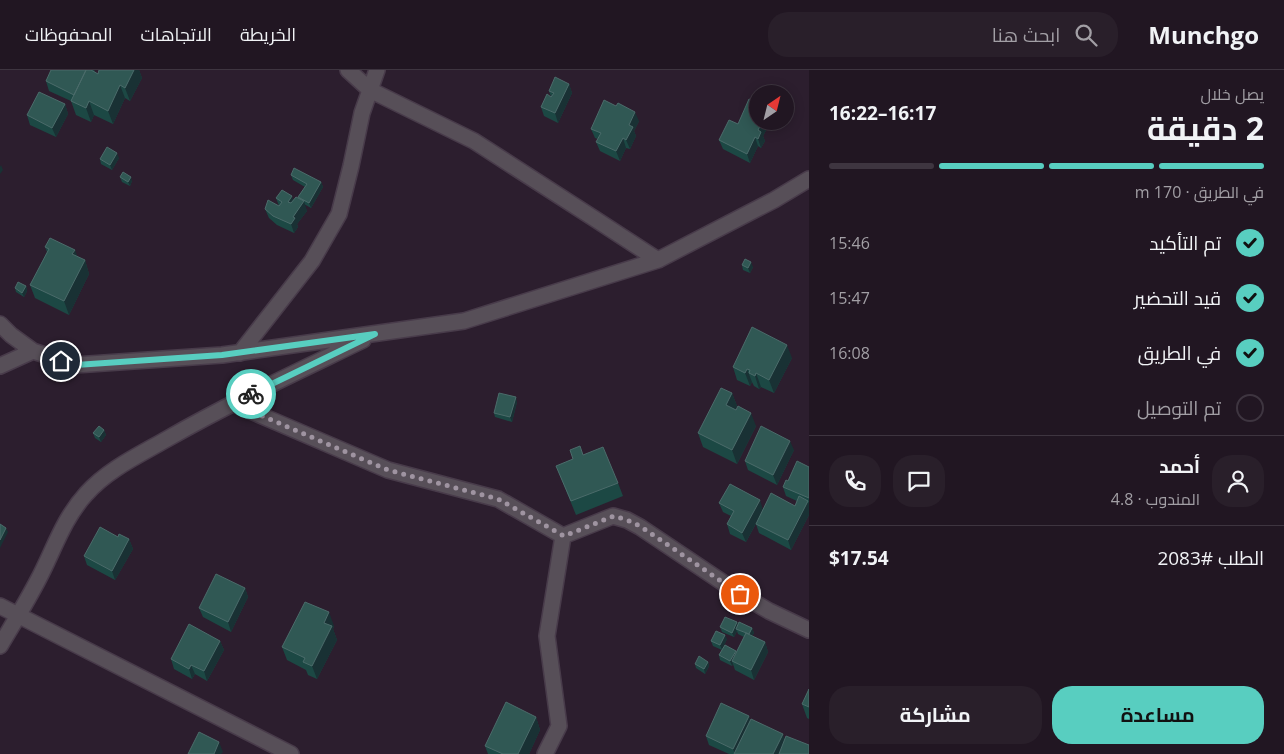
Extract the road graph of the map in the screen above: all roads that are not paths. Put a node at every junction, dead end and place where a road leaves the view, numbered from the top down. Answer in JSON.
{"nodes":[{"id":1,"x":348,"y":70,"type":"edge"},
{"id":2,"x":377,"y":70,"type":"edge"},
{"id":3,"x":370,"y":90,"type":"junction"},
{"id":4,"x":809,"y":179,"type":"edge"},
{"id":5,"x":658,"y":260,"type":"junction"},
{"id":6,"x":0,"y":324,"type":"edge"},
{"id":7,"x":375,"y":334,"type":"junction"},
{"id":8,"x":33,"y":351,"type":"junction"},
{"id":9,"x":240,"y":353,"type":"junction"},
{"id":10,"x":0,"y":366,"type":"edge"},
{"id":11,"x":232,"y":403,"type":"junction"},
{"id":12,"x":564,"y":536,"type":"junction"},
{"id":13,"x":0,"y":606,"type":"edge"},
{"id":14,"x":18,"y":616,"type":"junction"},
{"id":15,"x":809,"y":630,"type":"edge"},
{"id":16,"x":0,"y":646,"type":"edge"},
{"id":17,"x":291,"y":754,"type":"edge"},
{"id":18,"x":544,"y":754,"type":"edge"}],
"edges":[{"from":1,"to":3,"type":"street"},
{"from":2,"to":3,"type":"street"},
{"from":3,"to":5,"type":"street"},
{"from":3,"to":9,"type":"street"},
{"from":4,"to":5,"type":"street"},
{"from":5,"to":7,"type":"street"},
{"from":6,"to":8,"type":"street"},
{"from":7,"to":9,"type":"street"},
{"from":7,"to":11,"type":"street"},
{"from":8,"to":9,"type":"street"},
{"from":8,"to":10,"type":"street"},
{"from":11,"to":12,"type":"street"},
{"from":11,"to":14,"type":"street"},
{"from":12,"to":15,"type":"street"},
{"from":12,"to":18,"type":"street"},
{"from":13,"to":14,"type":"street"},
{"from":14,"to":16,"type":"street"},
{"from":14,"to":17,"type":"street"}]}
